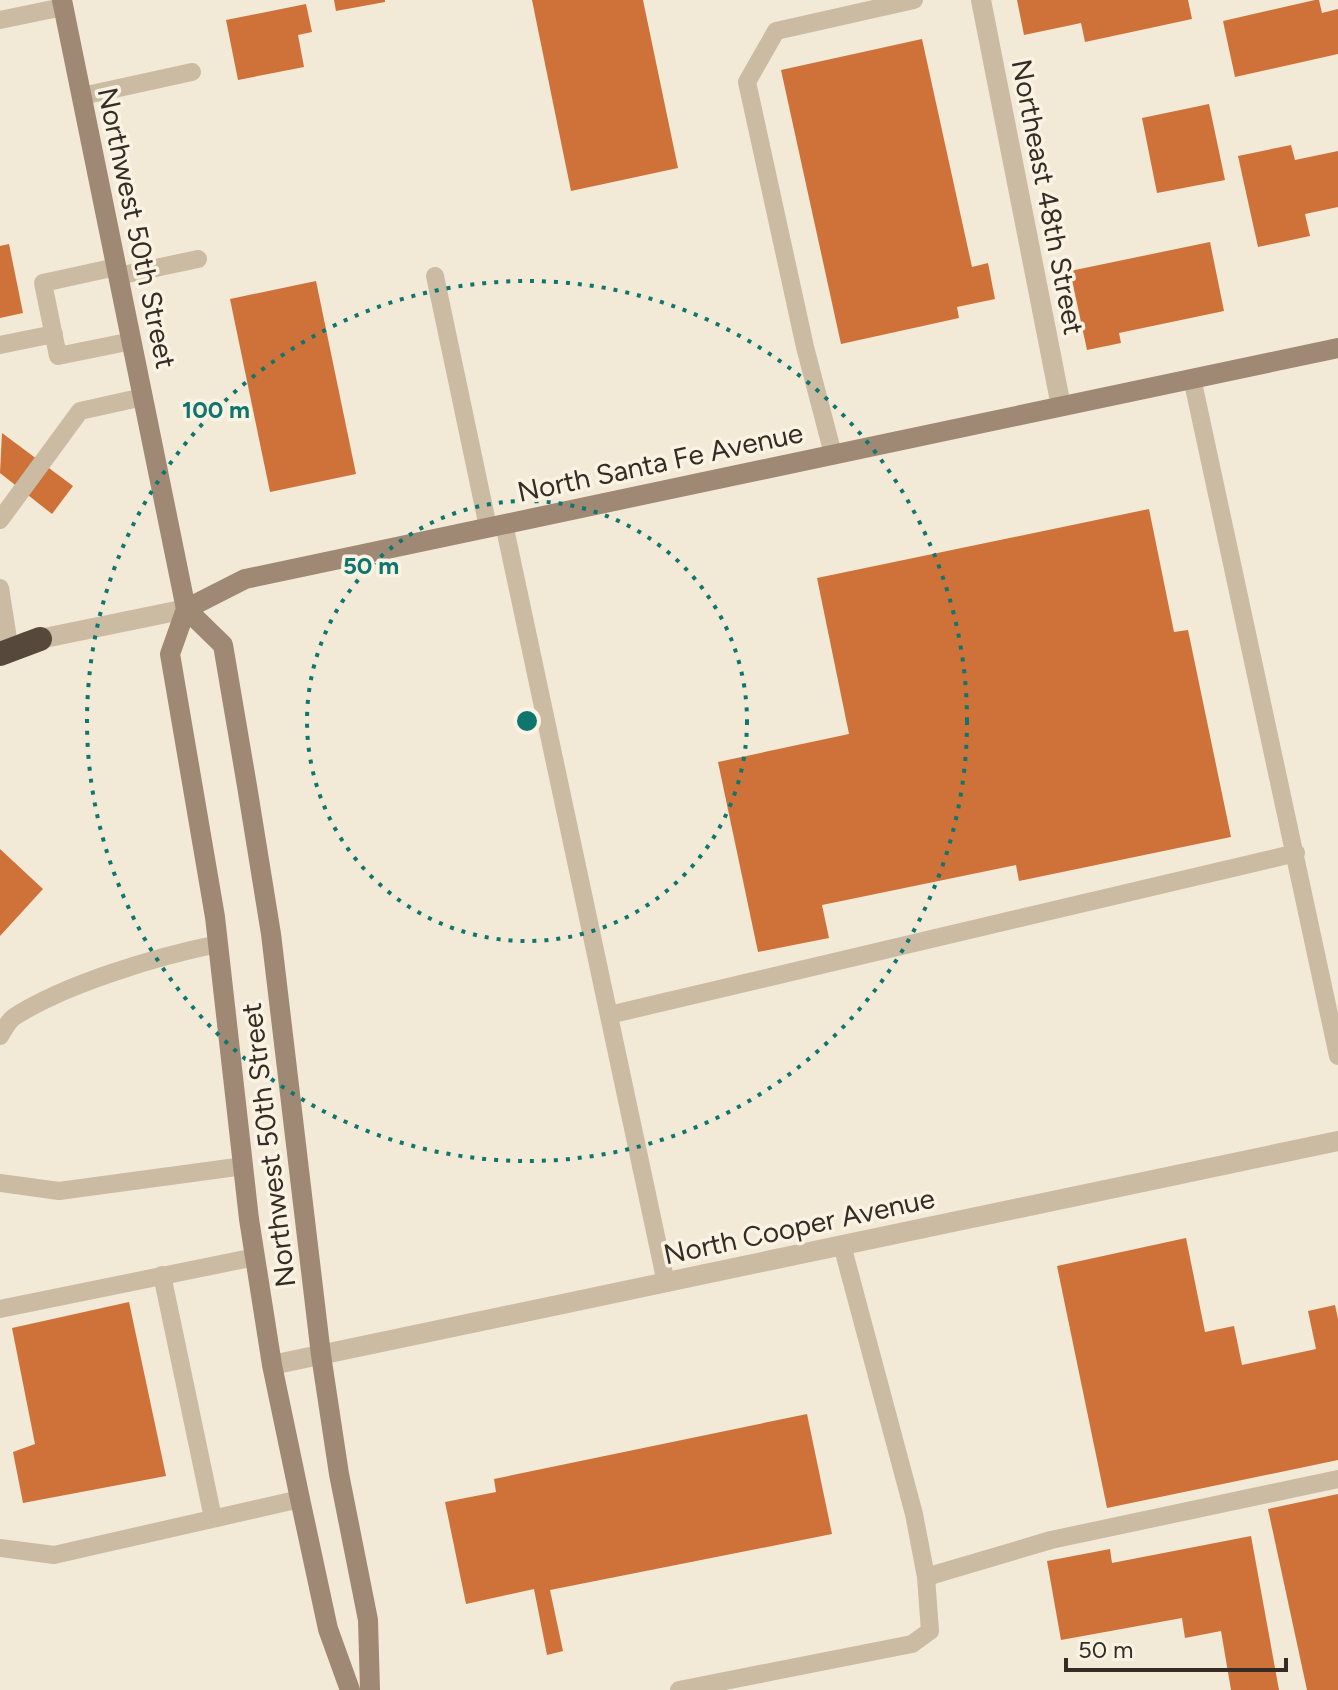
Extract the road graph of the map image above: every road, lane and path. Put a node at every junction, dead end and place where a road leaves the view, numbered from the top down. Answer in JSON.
{"nodes":[{"id":1,"x":914,"y":0,"type":"edge"},
{"id":2,"x":981,"y":0,"type":"edge"},
{"id":3,"x":62,"y":4,"type":"edge"},
{"id":4,"x":0,"y":20,"type":"edge"},
{"id":5,"x":192,"y":72,"type":"dead end"},
{"id":6,"x":82,"y":96,"type":"junction"},
{"id":7,"x":198,"y":259,"type":"dead end"},
{"id":8,"x":117,"y":271,"type":"junction"},
{"id":9,"x":435,"y":276,"type":"dead end"},
{"id":10,"x":54,"y":334,"type":"junction"},
{"id":11,"x":132,"y":341,"type":"junction"},
{"id":12,"x":0,"y":345,"type":"edge"},
{"id":13,"x":1338,"y":348,"type":"edge"},
{"id":14,"x":1192,"y":378,"type":"junction"},
{"id":15,"x":143,"y":397,"type":"junction"},
{"id":16,"x":1061,"y":406,"type":"junction"},
{"id":17,"x":833,"y":454,"type":"junction"},
{"id":18,"x":0,"y":520,"type":"edge"},
{"id":19,"x":496,"y":526,"type":"junction"},
{"id":20,"x":0,"y":588,"type":"edge"},
{"id":21,"x":186,"y":609,"type":"junction"},
{"id":22,"x":40,"y":639,"type":"joint"},
{"id":23,"x":3,"y":649,"type":"edge"},
{"id":24,"x":1296,"y":853,"type":"junction"},
{"id":25,"x":218,"y":944,"type":"junction"},
{"id":26,"x":609,"y":1015,"type":"junction"},
{"id":27,"x":0,"y":1036,"type":"edge"},
{"id":28,"x":1338,"y":1056,"type":"edge"},
{"id":29,"x":1338,"y":1141,"type":"edge"},
{"id":30,"x":244,"y":1166,"type":"junction"},
{"id":31,"x":0,"y":1183,"type":"edge"},
{"id":32,"x":842,"y":1245,"type":"junction"},
{"id":33,"x":255,"y":1257,"type":"junction"},
{"id":34,"x":162,"y":1275,"type":"junction"},
{"id":35,"x":666,"y":1283,"type":"junction"},
{"id":36,"x":0,"y":1309,"type":"edge"},
{"id":37,"x":321,"y":1355,"type":"junction"},
{"id":38,"x":272,"y":1365,"type":"junction"},
{"id":39,"x":1338,"y":1479,"type":"edge"},
{"id":40,"x":300,"y":1499,"type":"junction"},
{"id":41,"x":213,"y":1518,"type":"junction"},
{"id":42,"x":0,"y":1548,"type":"edge"},
{"id":43,"x":926,"y":1577,"type":"junction"},
{"id":44,"x":350,"y":1690,"type":"edge"},
{"id":45,"x":370,"y":1690,"type":"edge"},
{"id":46,"x":679,"y":1690,"type":"edge"}],
"edges":[{"from":1,"to":17,"type":"lane"},
{"from":2,"to":16,"type":"street","name":"Northeast 48th Street"},
{"from":3,"to":4,"type":"lane"},
{"from":3,"to":6,"type":"main road","name":"Northwest 50th Street"},
{"from":5,"to":6,"type":"lane"},
{"from":6,"to":8,"type":"main road","name":"Northwest 50th Street"},
{"from":7,"to":8,"type":"lane"},
{"from":8,"to":10,"type":"lane"},
{"from":8,"to":11,"type":"main road","name":"Northwest 50th Street"},
{"from":9,"to":19,"type":"lane"},
{"from":10,"to":11,"type":"lane"},
{"from":10,"to":12,"type":"lane"},
{"from":11,"to":15,"type":"main road","name":"Northwest 50th Street"},
{"from":13,"to":14,"type":"main road","name":"North Santa Fe Avenue"},
{"from":14,"to":16,"type":"main road","name":"North Santa Fe Avenue"},
{"from":14,"to":24,"type":"lane"},
{"from":15,"to":18,"type":"lane"},
{"from":15,"to":21,"type":"main road","name":"Northwest 50th Street"},
{"from":16,"to":17,"type":"main road","name":"North Santa Fe Avenue"},
{"from":17,"to":19,"type":"main road","name":"North Santa Fe Avenue"},
{"from":19,"to":21,"type":"main road","name":"North Santa Fe Avenue"},
{"from":19,"to":26,"type":"lane"},
{"from":20,"to":23,"type":"lane"},
{"from":21,"to":22,"type":"street","name":"North Santa Fe Avenue"},
{"from":21,"to":25,"type":"main road","name":"Northwest 50th Street"},
{"from":21,"to":37,"type":"main road","name":"Northwest 50th Street"},
{"from":22,"to":23,"type":"highway"},
{"from":24,"to":26,"type":"lane"},
{"from":24,"to":28,"type":"lane"},
{"from":25,"to":27,"type":"lane"},
{"from":25,"to":30,"type":"main road","name":"Northwest 50th Street"},
{"from":26,"to":35,"type":"lane"},
{"from":29,"to":32,"type":"street","name":"North Cooper Avenue"},
{"from":30,"to":31,"type":"lane"},
{"from":30,"to":33,"type":"main road","name":"Northwest 50th Street"},
{"from":32,"to":35,"type":"street","name":"North Cooper Avenue"},
{"from":32,"to":43,"type":"lane"},
{"from":33,"to":34,"type":"lane"},
{"from":33,"to":38,"type":"main road","name":"Northwest 50th Street"},
{"from":34,"to":36,"type":"lane"},
{"from":34,"to":41,"type":"lane"},
{"from":35,"to":37,"type":"street","name":"North Cooper Avenue"},
{"from":37,"to":38,"type":"street","name":"North Cooper Avenue"},
{"from":37,"to":45,"type":"main road","name":"Northwest 50th Street"},
{"from":38,"to":40,"type":"main road","name":"Northwest 50th Street"},
{"from":39,"to":43,"type":"lane"},
{"from":40,"to":41,"type":"lane"},
{"from":40,"to":44,"type":"main road","name":"Northwest 50th Street"},
{"from":41,"to":42,"type":"lane"},
{"from":43,"to":46,"type":"lane"}]}
